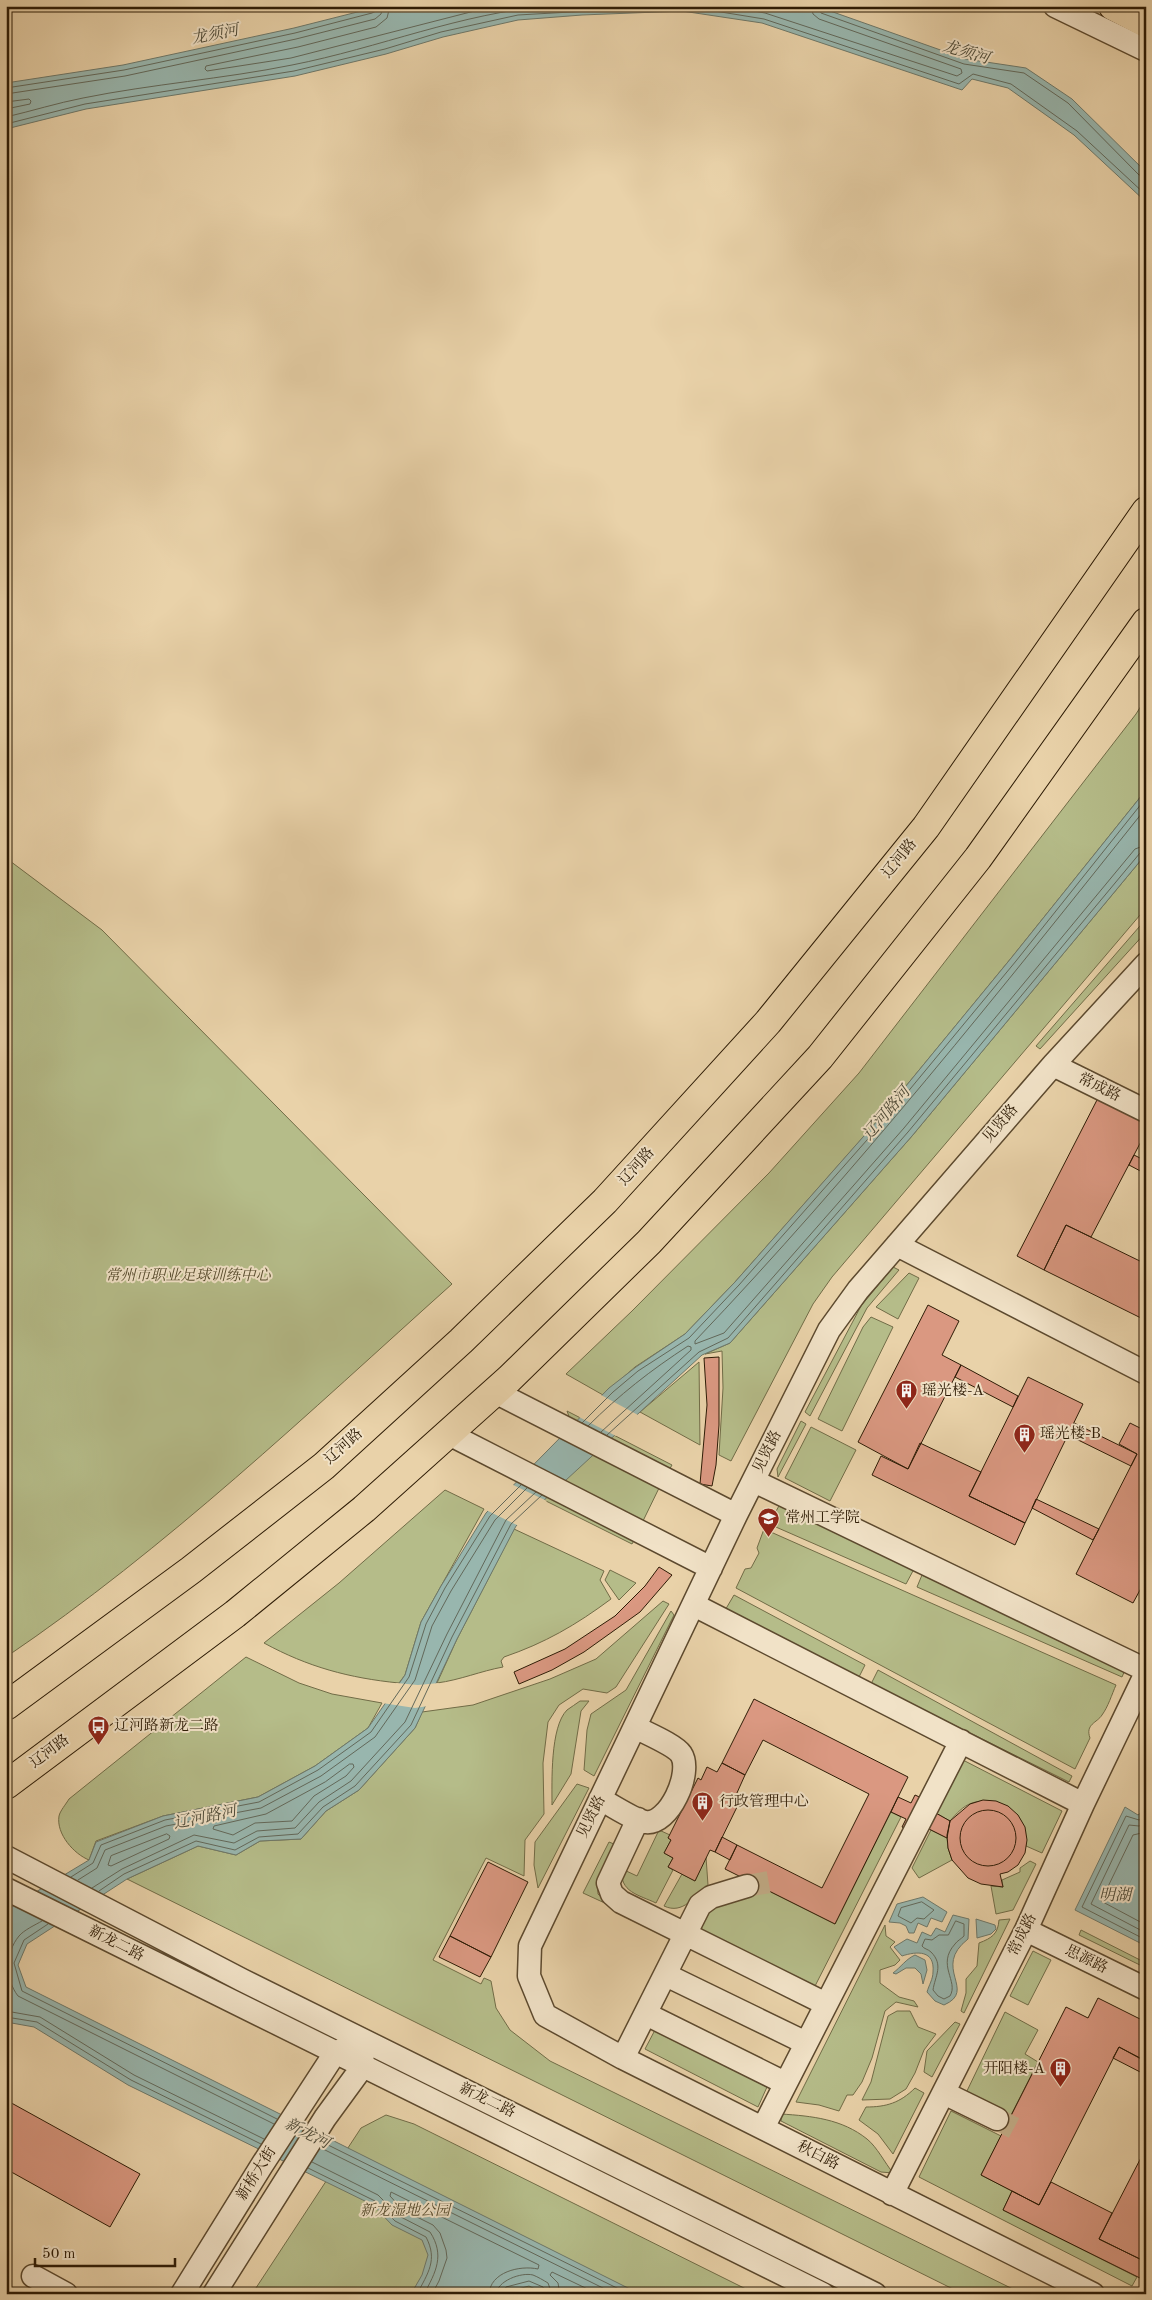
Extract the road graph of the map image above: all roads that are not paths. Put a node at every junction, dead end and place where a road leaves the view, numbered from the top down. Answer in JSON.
{"nodes":[{"id":1,"x":1055,"y":6,"type":"edge"},
{"id":2,"x":1113,"y":6,"type":"edge"},
{"id":3,"x":1146,"y":22,"type":"edge"},
{"id":4,"x":1146,"y":50,"type":"edge"},
{"id":5,"x":1146,"y":511,"type":"edge"},
{"id":6,"x":1146,"y":622,"type":"edge"},
{"id":7,"x":1146,"y":964,"type":"edge"},
{"id":8,"x":1053,"y":1066,"type":"junction"},
{"id":9,"x":1146,"y":1111,"type":"edge"},
{"id":10,"x":897,"y":1245,"type":"junction"},
{"id":11,"x":1146,"y":1373,"type":"edge"},
{"id":12,"x":496,"y":1392,"type":"junction"},
{"id":13,"x":449,"y":1434,"type":"junction"},
{"id":14,"x":754,"y":1481,"type":"junction"},
{"id":15,"x":736,"y":1515,"type":"junction"},
{"id":16,"x":711,"y":1568,"type":"junction"},
{"id":17,"x":694,"y":1605,"type":"junction"},
{"id":18,"x":1146,"y":1672,"type":"edge"},
{"id":19,"x":6,"y":1706,"type":"edge"},
{"id":20,"x":635,"y":1727,"type":"junction"},
{"id":21,"x":961,"y":1741,"type":"junction"},
{"id":22,"x":6,"y":1785,"type":"edge"},
{"id":23,"x":600,"y":1799,"type":"junction"},
{"id":24,"x":1083,"y":1804,"type":"junction"},
{"id":25,"x":638,"y":1819,"type":"junction"},
{"id":26,"x":6,"y":1857,"type":"edge"},
{"id":27,"x":747,"y":1886,"type":"tunnel mouth"},
{"id":28,"x":11,"y":1891,"type":"edge"},
{"id":29,"x":1026,"y":1930,"type":"junction"},
{"id":30,"x":685,"y":1934,"type":"junction"},
{"id":31,"x":666,"y":1975,"type":"junction"},
{"id":32,"x":1146,"y":1990,"type":"edge"},
{"id":33,"x":826,"y":2004,"type":"junction"},
{"id":34,"x":646,"y":2014,"type":"junction"},
{"id":35,"x":544,"y":2015,"type":"joint"},
{"id":36,"x":361,"y":2040,"type":"junction"},
{"id":37,"x":806,"y":2043,"type":"junction"},
{"id":38,"x":335,"y":2053,"type":"junction"},
{"id":39,"x":623,"y":2058,"type":"junction"},
{"id":40,"x":363,"y":2066,"type":"junction"},
{"id":41,"x":785,"y":2083,"type":"junction"},
{"id":42,"x":944,"y":2093,"type":"junction"},
{"id":43,"x":997,"y":2119,"type":"tunnel mouth"},
{"id":44,"x":763,"y":2128,"type":"junction"},
{"id":45,"x":892,"y":2194,"type":"junction"},
{"id":46,"x":33,"y":2276,"type":"dead end"},
{"id":47,"x":66,"y":2294,"type":"edge"},
{"id":48,"x":182,"y":2294,"type":"edge"},
{"id":49,"x":214,"y":2294,"type":"edge"},
{"id":50,"x":823,"y":2294,"type":"edge"},
{"id":51,"x":875,"y":2294,"type":"edge"},
{"id":52,"x":1093,"y":2294,"type":"edge"}],
"edges":[{"from":1,"to":4,"type":"street"},
{"from":2,"to":3,"type":"main road"},
{"from":5,"to":19,"type":"main road","name":"辽河路"},
{"from":6,"to":12,"type":"main road","name":"辽河路"},
{"from":7,"to":8,"type":"street","name":"见贤路"},
{"from":8,"to":9,"type":"street","name":"常成路"},
{"from":8,"to":10,"type":"street","name":"见贤路"},
{"from":10,"to":11,"type":"street"},
{"from":10,"to":14,"type":"street","name":"见贤路"},
{"from":12,"to":13,"type":"main road","name":"辽河路"},
{"from":12,"to":15,"type":"street"},
{"from":13,"to":16,"type":"street"},
{"from":13,"to":22,"type":"main road","name":"辽河路"},
{"from":14,"to":15,"type":"street","name":"见贤路"},
{"from":14,"to":18,"type":"street"},
{"from":15,"to":16,"type":"street","name":"见贤路"},
{"from":16,"to":17,"type":"street","name":"见贤路"},
{"from":17,"to":20,"type":"street","name":"见贤路"},
{"from":17,"to":21,"type":"street"},
{"from":18,"to":24,"type":"street","name":"常成路"},
{"from":20,"to":23,"type":"street","name":"见贤路"},
{"from":20,"to":25,"type":"street"},
{"from":21,"to":24,"type":"street"},
{"from":21,"to":33,"type":"street"},
{"from":23,"to":25,"type":"street"},
{"from":23,"to":35,"type":"street","name":"见贤路"},
{"from":24,"to":29,"type":"street","name":"常成路"},
{"from":25,"to":30,"type":"street"},
{"from":26,"to":36,"type":"street","name":"新龙二路"},
{"from":27,"to":30,"type":"street"},
{"from":28,"to":38,"type":"street","name":"新龙二路"},
{"from":29,"to":32,"type":"street","name":"思源路"},
{"from":29,"to":42,"type":"street","name":"常成路"},
{"from":30,"to":31,"type":"street"},
{"from":30,"to":33,"type":"street"},
{"from":31,"to":34,"type":"street"},
{"from":31,"to":37,"type":"street"},
{"from":33,"to":37,"type":"street"},
{"from":34,"to":39,"type":"street"},
{"from":34,"to":41,"type":"street"},
{"from":35,"to":39,"type":"street","name":"秋白路"},
{"from":36,"to":38,"type":"street"},
{"from":36,"to":40,"type":"street"},
{"from":36,"to":51,"type":"street","name":"新龙二路"},
{"from":37,"to":41,"type":"street"},
{"from":38,"to":40,"type":"street","name":"新龙二路"},
{"from":38,"to":48,"type":"street","name":"新桥大街"},
{"from":39,"to":44,"type":"street","name":"秋白路"},
{"from":40,"to":49,"type":"street","name":"新桥大街"},
{"from":40,"to":50,"type":"street","name":"新龙二路"},
{"from":41,"to":44,"type":"street"},
{"from":42,"to":43,"type":"street"},
{"from":42,"to":45,"type":"street","name":"常成路"},
{"from":44,"to":45,"type":"street","name":"秋白路"},
{"from":45,"to":52,"type":"street","name":"秋白路"},
{"from":46,"to":47,"type":"street"}]}
